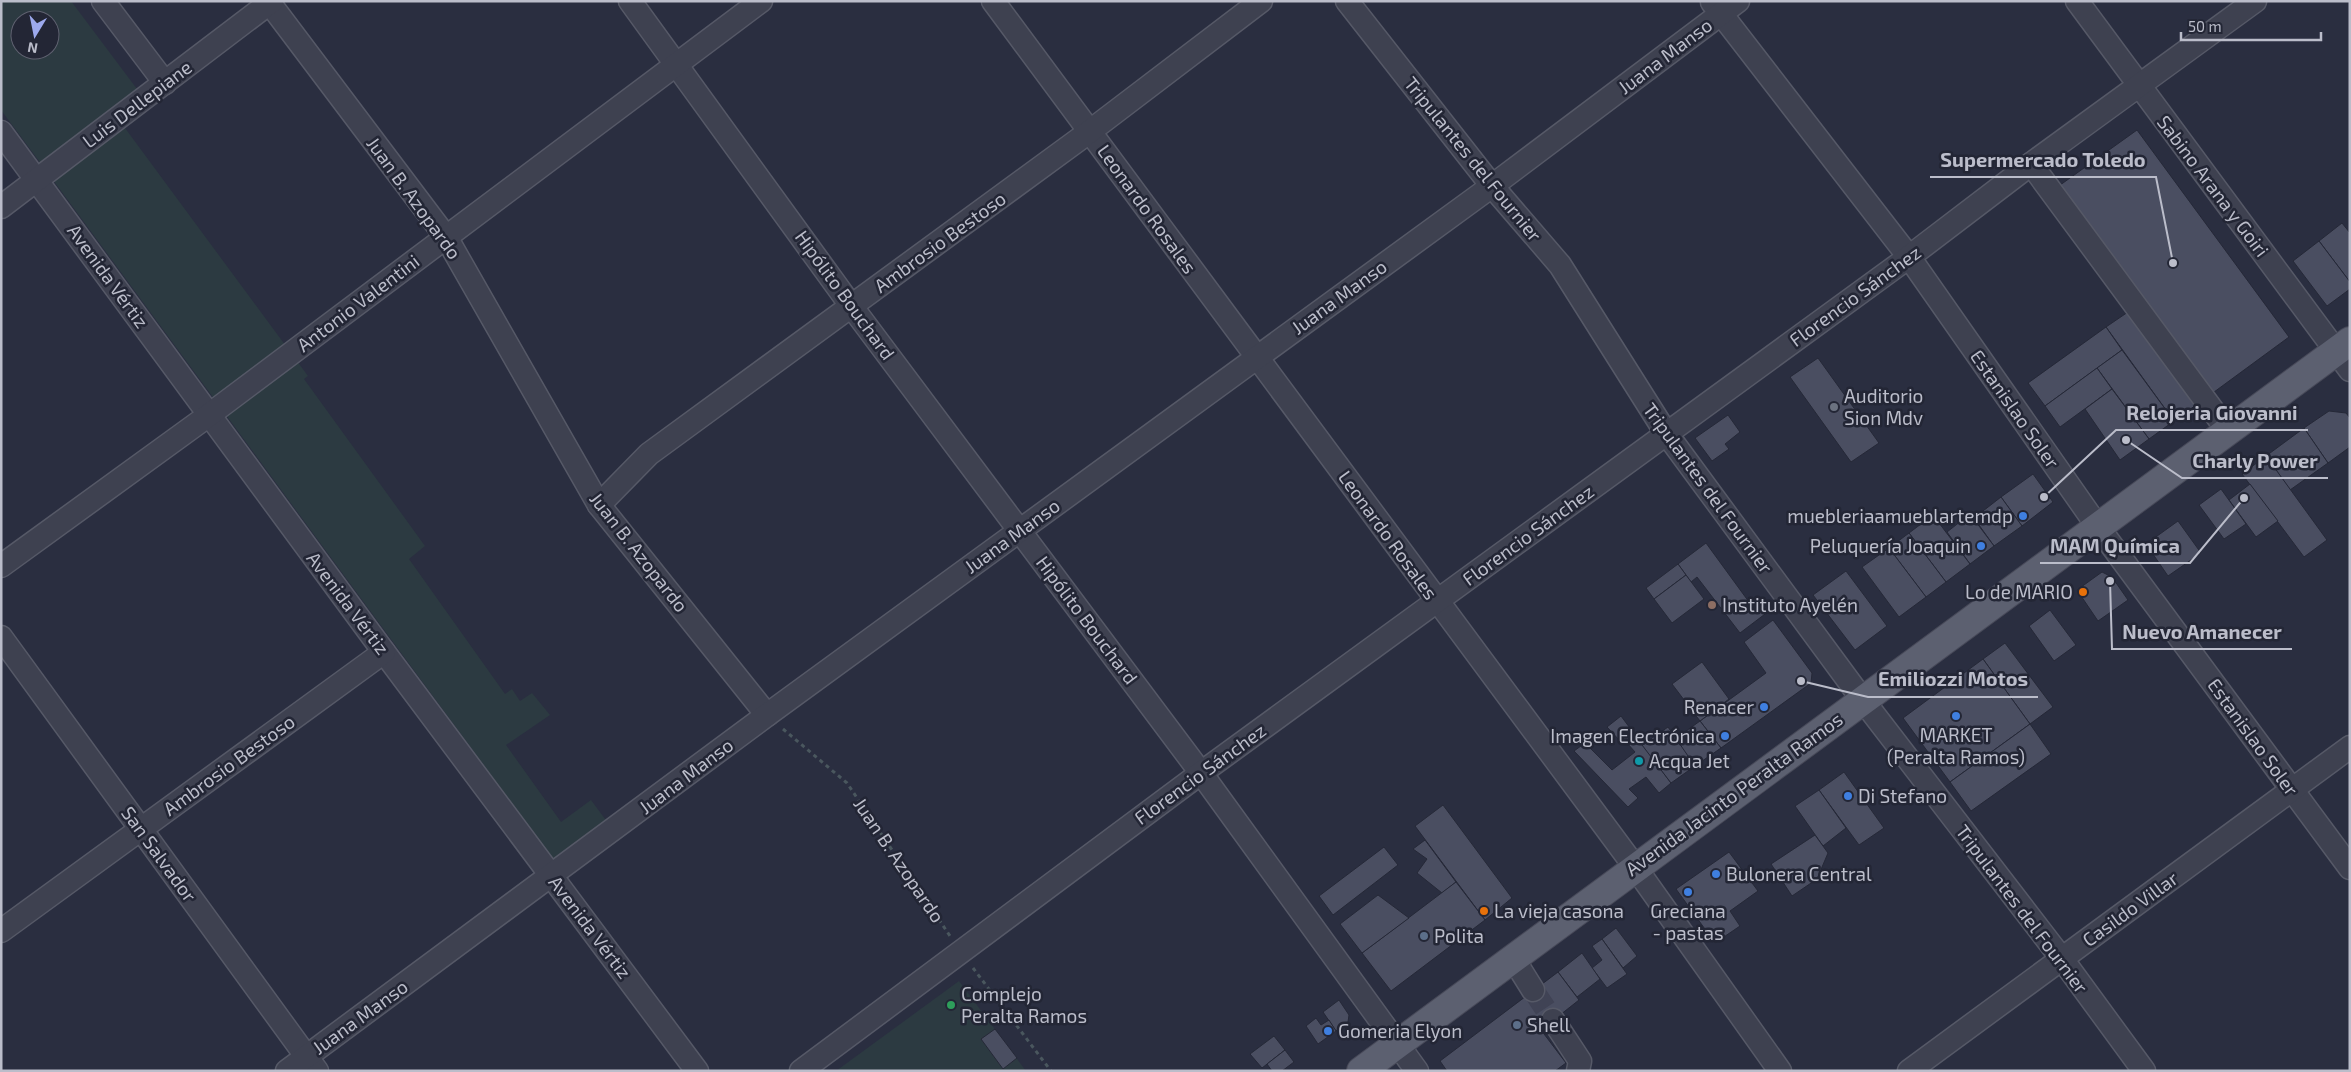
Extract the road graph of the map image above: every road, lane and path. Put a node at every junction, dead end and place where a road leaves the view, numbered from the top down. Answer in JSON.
{"nodes":[{"id":1,"x":103,"y":1,"type":"edge"},
{"id":2,"x":630,"y":1,"type":"edge"},
{"id":3,"x":761,"y":1,"type":"edge"},
{"id":4,"x":993,"y":1,"type":"edge"},
{"id":5,"x":1261,"y":1,"type":"edge"},
{"id":6,"x":1347,"y":1,"type":"edge"},
{"id":7,"x":2077,"y":1,"type":"edge"},
{"id":8,"x":2255,"y":1,"type":"edge"},
{"id":9,"x":270,"y":2,"type":"edge"},
{"id":10,"x":1723,"y":5,"type":"edge"},
{"id":11,"x":676,"y":64,"type":"junction"},
{"id":12,"x":165,"y":83,"type":"junction"},
{"id":13,"x":2138,"y":85,"type":"junction"},
{"id":14,"x":1,"y":132,"type":"edge"},
{"id":15,"x":1090,"y":132,"type":"junction"},
{"id":16,"x":2031,"y":164,"type":"junction"},
{"id":17,"x":37,"y":180,"type":"junction"},
{"id":18,"x":1492,"y":186,"type":"junction"},
{"id":19,"x":1,"y":206,"type":"edge"},
{"id":20,"x":446,"y":237,"type":"junction"},
{"id":21,"x":1909,"y":257,"type":"junction"},
{"id":22,"x":852,"y":307,"type":"junction"},
{"id":23,"x":2345,"y":354,"type":"edge"},
{"id":24,"x":1256,"y":357,"type":"junction"},
{"id":25,"x":209,"y":415,"type":"junction"},
{"id":26,"x":2228,"y":431,"type":"junction"},
{"id":27,"x":1666,"y":433,"type":"junction"},
{"id":28,"x":599,"y":505,"type":"junction"},
{"id":29,"x":2098,"y":527,"type":"junction"},
{"id":30,"x":1020,"y":531,"type":"junction"},
{"id":31,"x":1,"y":566,"type":"edge"},
{"id":32,"x":1437,"y":602,"type":"junction"},
{"id":33,"x":1,"y":637,"type":"edge"},
{"id":34,"x":384,"y":652,"type":"junction"},
{"id":35,"x":1862,"y":699,"type":"junction"},
{"id":36,"x":768,"y":715,"type":"junction"},
{"id":37,"x":2350,"y":747,"type":"edge"},
{"id":38,"x":1201,"y":773,"type":"junction"},
{"id":39,"x":2292,"y":789,"type":"junction"},
{"id":40,"x":141,"y":829,"type":"junction"},
{"id":41,"x":1635,"y":867,"type":"junction"},
{"id":42,"x":2350,"y":868,"type":"edge"},
{"id":43,"x":552,"y":876,"type":"junction"},
{"id":44,"x":1,"y":931,"type":"edge"},
{"id":45,"x":961,"y":953,"type":"junction"},
{"id":46,"x":1512,"y":958,"type":"junction"},
{"id":47,"x":2062,"y":959,"type":"junction"},
{"id":48,"x":1533,"y":990,"type":"tunnel mouth"},
{"id":49,"x":1553,"y":1020,"type":"tunnel mouth"},
{"id":50,"x":1398,"y":1044,"type":"junction"},
{"id":51,"x":311,"y":1064,"type":"edge"},
{"id":52,"x":287,"y":1071,"type":"edge"},
{"id":53,"x":697,"y":1071,"type":"edge"},
{"id":54,"x":801,"y":1071,"type":"edge"},
{"id":55,"x":1051,"y":1071,"type":"edge"},
{"id":56,"x":1361,"y":1071,"type":"edge"},
{"id":57,"x":1417,"y":1071,"type":"edge"},
{"id":58,"x":1578,"y":1071,"type":"edge"},
{"id":59,"x":1780,"y":1071,"type":"edge"},
{"id":60,"x":1909,"y":1071,"type":"edge"},
{"id":61,"x":2144,"y":1071,"type":"edge"}],
"edges":[{"from":1,"to":12,"type":"street"},
{"from":2,"to":11,"type":"street","name":"Hipólito Bouchard"},
{"from":3,"to":11,"type":"street","name":"Antonio Valentini"},
{"from":4,"to":15,"type":"street","name":"Leonardo Rosales"},
{"from":5,"to":15,"type":"street","name":"Ambrosio Bestoso"},
{"from":6,"to":18,"type":"street","name":"Tripulantes del Fournier"},
{"from":7,"to":13,"type":"street","name":"Sabino Arana y Goiri"},
{"from":8,"to":13,"type":"street","name":"Florencio Sánchez"},
{"from":9,"to":12,"type":"street","name":"Luis Dellepiane"},
{"from":9,"to":20,"type":"street","name":"Juan B. Azopardo"},
{"from":10,"to":18,"type":"street","name":"Juana Manso"},
{"from":10,"to":21,"type":"street","name":"Estanislao Soler"},
{"from":11,"to":20,"type":"street","name":"Antonio Valentini"},
{"from":11,"to":22,"type":"street","name":"Hipólito Bouchard"},
{"from":12,"to":17,"type":"street","name":"Luis Dellepiane"},
{"from":13,"to":16,"type":"street","name":"Florencio Sánchez"},
{"from":13,"to":23,"type":"street","name":"Sabino Arana y Goiri"},
{"from":14,"to":17,"type":"street","name":"Avenida Vértiz"},
{"from":15,"to":22,"type":"street","name":"Ambrosio Bestoso"},
{"from":15,"to":24,"type":"street","name":"Leonardo Rosales"},
{"from":16,"to":21,"type":"street","name":"Florencio Sánchez"},
{"from":16,"to":26,"type":"street"},
{"from":17,"to":19,"type":"street","name":"Luis Dellepiane"},
{"from":17,"to":25,"type":"street","name":"Avenida Vértiz"},
{"from":18,"to":24,"type":"street","name":"Juana Manso"},
{"from":18,"to":27,"type":"street","name":"Tripulantes del Fournier"},
{"from":20,"to":25,"type":"street","name":"Antonio Valentini"},
{"from":20,"to":28,"type":"street","name":"Juan B. Azopardo"},
{"from":21,"to":27,"type":"street","name":"Florencio Sánchez"},
{"from":21,"to":29,"type":"street","name":"Estanislao Soler"},
{"from":22,"to":28,"type":"street","name":"Ambrosio Bestoso"},
{"from":22,"to":30,"type":"street","name":"Hipólito Bouchard"},
{"from":23,"to":26,"type":"main road","name":"Avenida Jacinto Peralta Ramos"},
{"from":24,"to":30,"type":"street","name":"Juana Manso"},
{"from":24,"to":32,"type":"street","name":"Leonardo Rosales"},
{"from":25,"to":31,"type":"street","name":"Antonio Valentini"},
{"from":25,"to":34,"type":"street","name":"Avenida Vértiz"},
{"from":26,"to":29,"type":"main road","name":"Avenida Jacinto Peralta Ramos"},
{"from":27,"to":32,"type":"street","name":"Florencio Sánchez"},
{"from":27,"to":35,"type":"street","name":"Tripulantes del Fournier"},
{"from":28,"to":36,"type":"street","name":"Juan B. Azopardo"},
{"from":29,"to":35,"type":"main road","name":"Avenida Jacinto Peralta Ramos"},
{"from":29,"to":39,"type":"street","name":"Estanislao Soler"},
{"from":30,"to":36,"type":"street","name":"Juana Manso"},
{"from":30,"to":38,"type":"street","name":"Hipólito Bouchard"},
{"from":32,"to":38,"type":"street","name":"Florencio Sánchez"},
{"from":32,"to":41,"type":"street","name":"Leonardo Rosales"},
{"from":33,"to":40,"type":"street","name":"San Salvador"},
{"from":34,"to":40,"type":"street","name":"Ambrosio Bestoso"},
{"from":34,"to":43,"type":"street","name":"Avenida Vértiz"},
{"from":35,"to":41,"type":"main road","name":"Avenida Jacinto Peralta Ramos"},
{"from":35,"to":47,"type":"street","name":"Tripulantes del Fournier"},
{"from":36,"to":43,"type":"street","name":"Juana Manso"},
{"from":36,"to":45,"type":"path","name":"Juan B. Azopardo"},
{"from":37,"to":39,"type":"street","name":"Casildo Villar"},
{"from":38,"to":45,"type":"street","name":"Florencio Sánchez"},
{"from":38,"to":50,"type":"street","name":"Hipólito Bouchard"},
{"from":39,"to":42,"type":"street","name":"Estanislao Soler"},
{"from":39,"to":47,"type":"street","name":"Casildo Villar"},
{"from":40,"to":44,"type":"street","name":"Ambrosio Bestoso"},
{"from":40,"to":51,"type":"street","name":"San Salvador"},
{"from":41,"to":46,"type":"main road","name":"Avenida Jacinto Peralta Ramos"},
{"from":41,"to":59,"type":"street","name":"Leonardo Rosales"},
{"from":43,"to":51,"type":"street","name":"Juana Manso"},
{"from":43,"to":53,"type":"street","name":"Avenida Vértiz"},
{"from":45,"to":54,"type":"street","name":"Florencio Sánchez"},
{"from":45,"to":55,"type":"path","name":"Juan B. Azopardo"},
{"from":46,"to":48,"type":"street"},
{"from":46,"to":50,"type":"main road","name":"Avenida Jacinto Peralta Ramos"},
{"from":47,"to":60,"type":"street","name":"Casildo Villar"},
{"from":47,"to":61,"type":"street","name":"Tripulantes del Fournier"},
{"from":49,"to":58,"type":"street"},
{"from":50,"to":56,"type":"main road","name":"Avenida Jacinto Peralta Ramos"},
{"from":50,"to":57,"type":"street","name":"Hipólito Bouchard"},
{"from":51,"to":52,"type":"street","name":"Juana Manso"}]}
